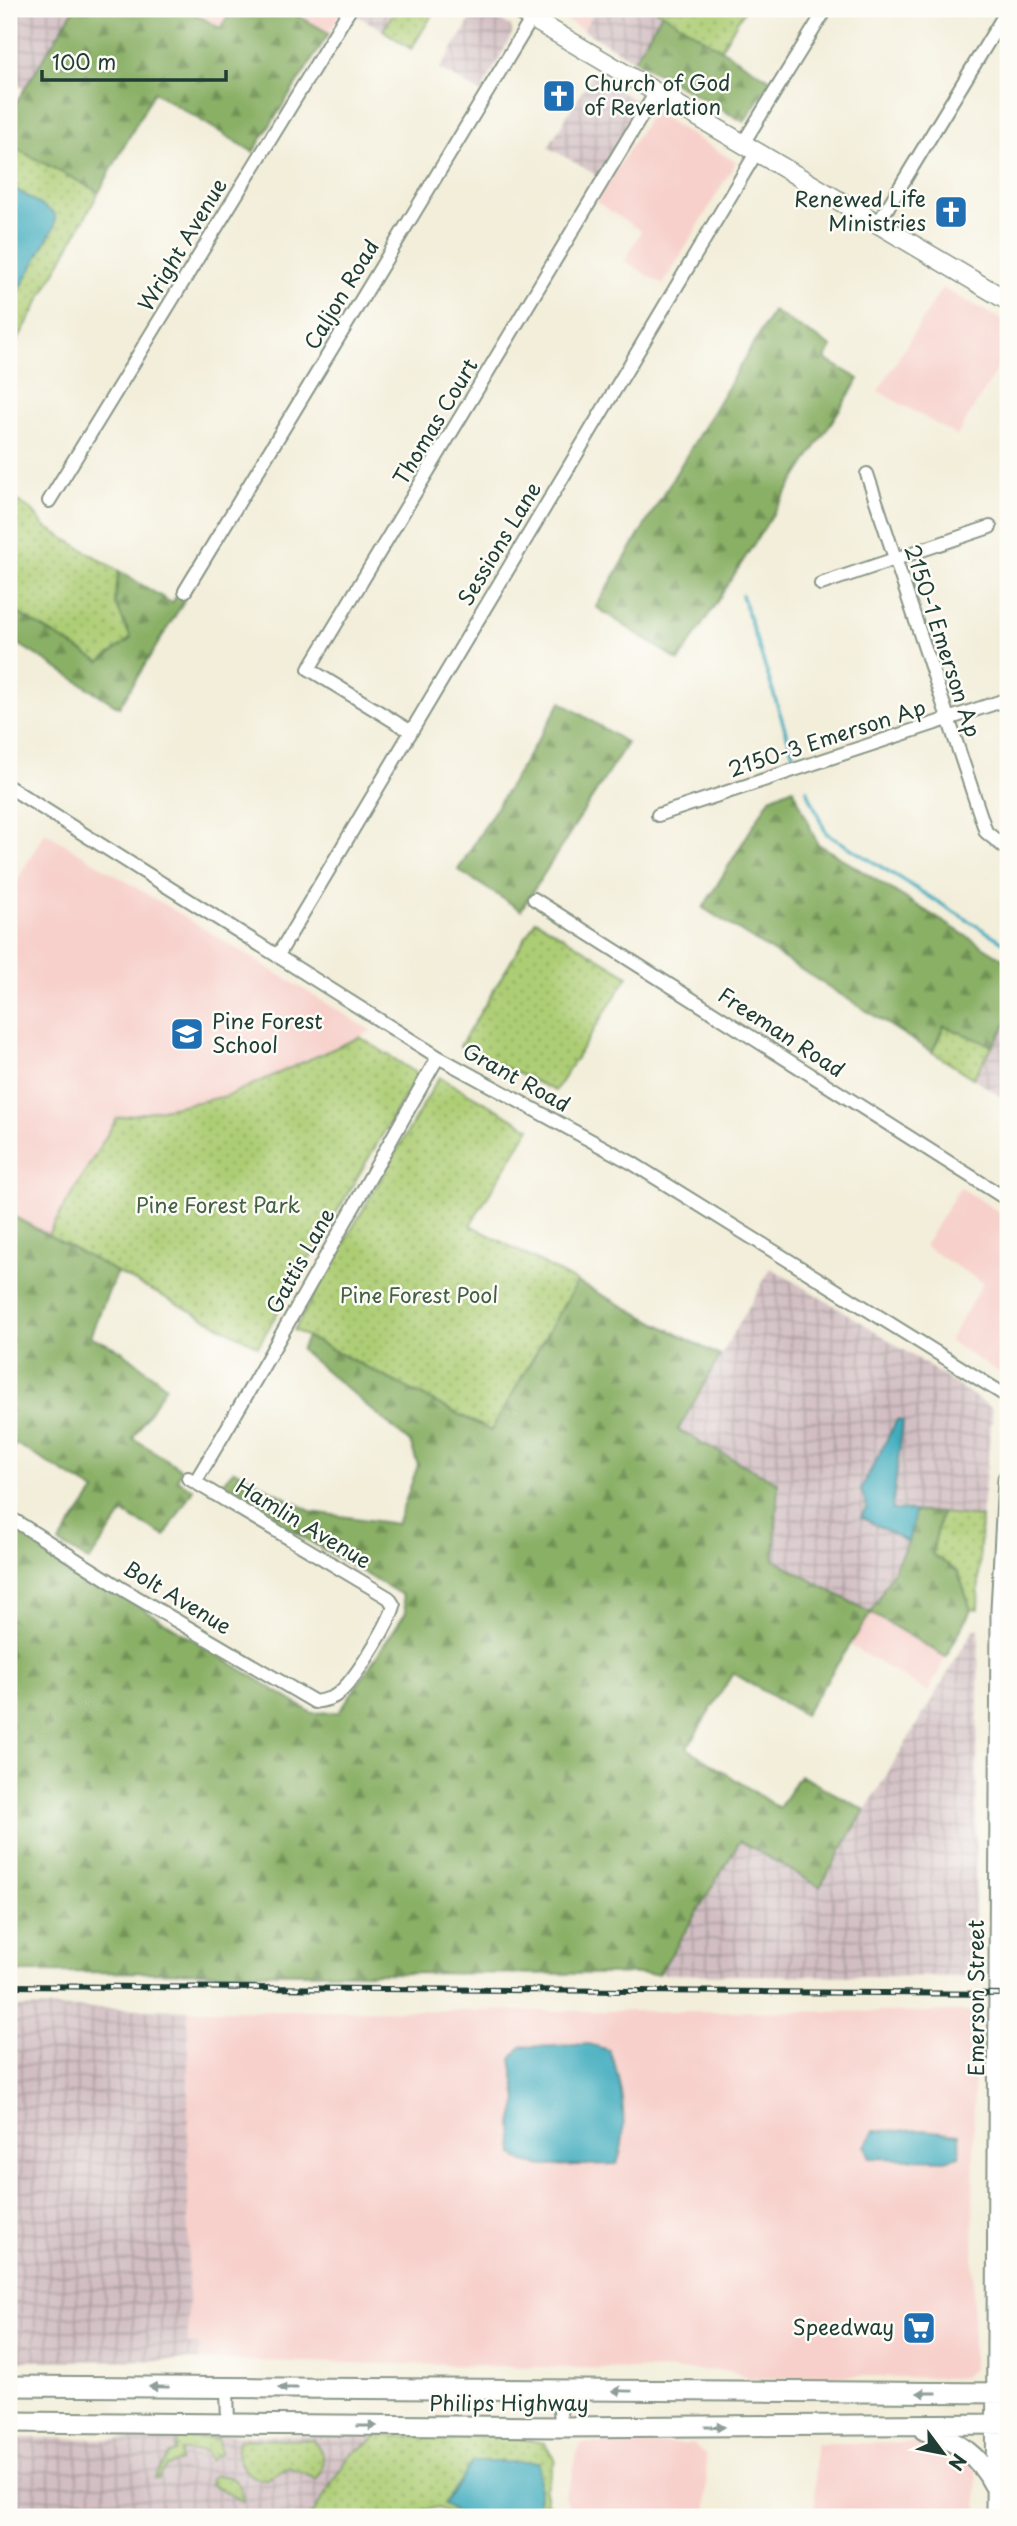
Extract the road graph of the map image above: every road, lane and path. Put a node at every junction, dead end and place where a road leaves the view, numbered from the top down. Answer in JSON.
{"nodes":[{"id":1,"x":350,"y":9,"type":"edge"},
{"id":2,"x":826,"y":9,"type":"edge"},
{"id":3,"x":1008,"y":9,"type":"edge"},
{"id":4,"x":524,"y":13,"type":"edge"},
{"id":5,"x":656,"y":92,"type":"junction"},
{"id":6,"x":749,"y":149,"type":"junction"},
{"id":7,"x":877,"y":225,"type":"junction"},
{"id":8,"x":1007,"y":297,"type":"edge"},
{"id":9,"x":867,"y":474,"type":"dead end"},
{"id":10,"x":49,"y":501,"type":"dead end"},
{"id":11,"x":990,"y":527,"type":"dead end"},
{"id":12,"x":895,"y":559,"type":"junction"},
{"id":13,"x":821,"y":584,"type":"dead end"},
{"id":14,"x":185,"y":591,"type":"dead end"},
{"id":15,"x":1008,"y":699,"type":"edge"},
{"id":16,"x":948,"y":719,"type":"junction"},
{"id":17,"x":410,"y":731,"type":"junction"},
{"id":18,"x":9,"y":787,"type":"edge"},
{"id":19,"x":659,"y":815,"type":"dead end"},
{"id":20,"x":1008,"y":850,"type":"edge"},
{"id":21,"x":534,"y":898,"type":"dead end"},
{"id":22,"x":278,"y":955,"type":"junction"},
{"id":23,"x":439,"y":1057,"type":"junction"},
{"id":24,"x":1008,"y":1200,"type":"edge"},
{"id":25,"x":1008,"y":1397,"type":"edge"},
{"id":26,"x":1008,"y":1479,"type":"edge"},
{"id":27,"x":192,"y":1480,"type":"joint"},
{"id":28,"x":9,"y":1517,"type":"edge"},
{"id":29,"x":330,"y":1699,"type":"joint"},
{"id":30,"x":9,"y":2386,"type":"edge"},
{"id":31,"x":227,"y":2388,"type":"junction"},
{"id":32,"x":559,"y":2390,"type":"junction"},
{"id":33,"x":1002,"y":2393,"type":"edge"},
{"id":34,"x":10,"y":2422,"type":"edge"},
{"id":35,"x":228,"y":2424,"type":"junction"},
{"id":36,"x":1002,"y":2425,"type":"edge"},
{"id":37,"x":911,"y":2426,"type":"junction"},
{"id":38,"x":561,"y":2427,"type":"junction"},
{"id":39,"x":1008,"y":2463,"type":"edge"},
{"id":40,"x":994,"y":2486,"type":"junction"},
{"id":41,"x":996,"y":2517,"type":"edge"}],
"edges":[{"from":1,"to":10,"type":"street","name":"Wright Avenue"},
{"from":2,"to":6,"type":"street","name":"Sessions Lane"},
{"from":3,"to":7,"type":"street"},
{"from":4,"to":5,"type":"main road"},
{"from":4,"to":14,"type":"street","name":"Caljon Road"},
{"from":5,"to":6,"type":"main road"},
{"from":5,"to":17,"type":"street","name":"Thomas Court"},
{"from":6,"to":7,"type":"main road"},
{"from":6,"to":17,"type":"street","name":"Sessions Lane"},
{"from":7,"to":8,"type":"main road"},
{"from":9,"to":12,"type":"street","name":"2150-1 Emerson Ap"},
{"from":11,"to":12,"type":"street"},
{"from":12,"to":13,"type":"street"},
{"from":12,"to":16,"type":"street","name":"2150-1 Emerson Ap"},
{"from":15,"to":16,"type":"street","name":"2150-3 Emerson Ap"},
{"from":16,"to":19,"type":"street","name":"2150-3 Emerson Ap"},
{"from":16,"to":20,"type":"street","name":"2150-1 Emerson Ap"},
{"from":17,"to":22,"type":"street","name":"Sessions Lane"},
{"from":18,"to":22,"type":"street","name":"Grant Road"},
{"from":21,"to":24,"type":"street","name":"Freeman Road"},
{"from":22,"to":23,"type":"street","name":"Grant Road"},
{"from":23,"to":25,"type":"street","name":"Grant Road"},
{"from":23,"to":27,"type":"street","name":"Gattis Lane"},
{"from":26,"to":33,"type":"main road","name":"Emerson Street"},
{"from":27,"to":29,"type":"street","name":"Hamlin Avenue"},
{"from":28,"to":29,"type":"street","name":"Bolt Avenue"},
{"from":31,"to":30,"type":"main road","name":"Philips Highway","one_way":true},
{"from":30,"to":34,"type":"street"},
{"from":32,"to":31,"type":"main road","name":"Philips Highway","one_way":true},
{"from":31,"to":35,"type":"street"},
{"from":33,"to":32,"type":"main road","name":"Philips Highway","one_way":true},
{"from":32,"to":38,"type":"street"},
{"from":33,"to":36,"type":"main road","name":"Emerson Street"},
{"from":34,"to":35,"type":"main road","name":"Philips Highway"},
{"from":35,"to":38,"type":"main road","name":"Philips Highway","one_way":true},
{"from":36,"to":37,"type":"main road","name":"Philips Highway"},
{"from":36,"to":40,"type":"main road","name":"Emerson Street"},
{"from":38,"to":37,"type":"main road","name":"Philips Highway","one_way":true},
{"from":37,"to":40,"type":"main road"},
{"from":39,"to":40,"type":"main road"},
{"from":40,"to":41,"type":"main road","name":"Emerson Street"}]}
